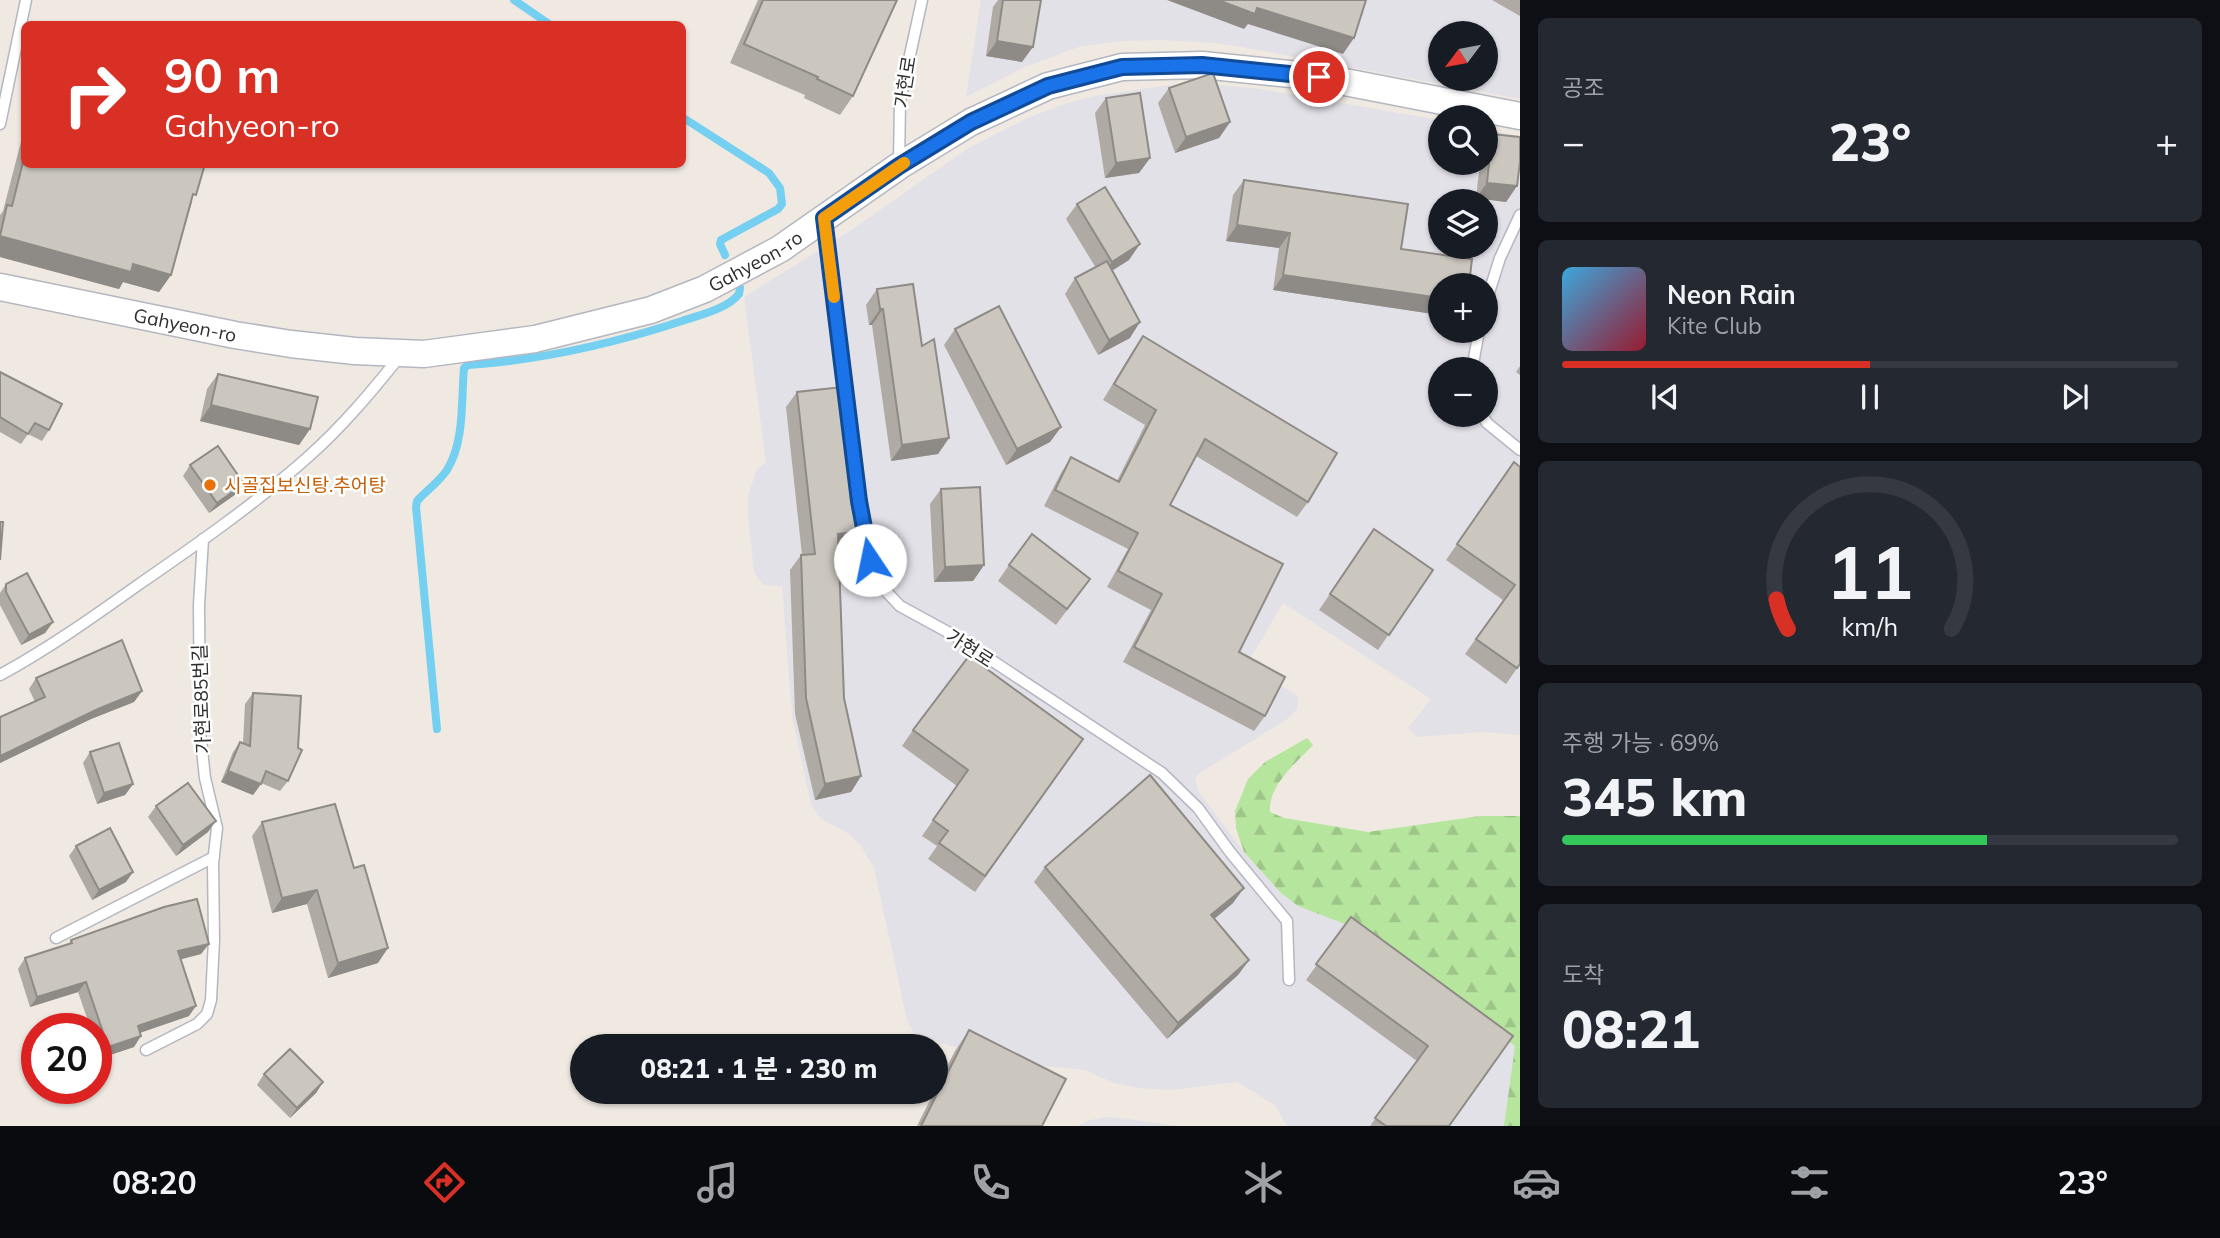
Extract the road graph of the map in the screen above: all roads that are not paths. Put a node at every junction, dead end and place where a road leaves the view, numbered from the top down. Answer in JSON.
{"nodes":[{"id":1,"x":26,"y":0,"type":"edge"},
{"id":2,"x":922,"y":0,"type":"edge"},
{"id":3,"x":22,"y":21,"type":"edge"},
{"id":4,"x":21,"y":28,"type":"edge"},
{"id":5,"x":1520,"y":116,"type":"edge"},
{"id":6,"x":0,"y":124,"type":"edge"},
{"id":7,"x":899,"y":166,"type":"junction"},
{"id":8,"x":1520,"y":215,"type":"edge"},
{"id":9,"x":824,"y":218,"type":"junction"},
{"id":10,"x":1495,"y":273,"type":"edge"},
{"id":11,"x":0,"y":287,"type":"edge"},
{"id":12,"x":403,"y":353,"type":"junction"},
{"id":13,"x":1492,"y":427,"type":"edge"},
{"id":14,"x":1520,"y":450,"type":"edge"},
{"id":15,"x":203,"y":539,"type":"junction"},
{"id":16,"x":0,"y":675,"type":"edge"},
{"id":17,"x":214,"y":856,"type":"junction"},
{"id":18,"x":56,"y":938,"type":"dead end"},
{"id":19,"x":1289,"y":981,"type":"dead end"},
{"id":20,"x":146,"y":1050,"type":"dead end"}],
"edges":[{"from":1,"to":3,"type":"lane"},
{"from":2,"to":7,"type":"lane","name":"가현로"},
{"from":4,"to":6,"type":"lane"},
{"from":5,"to":7,"type":"street","name":"Gahyeon-ro"},
{"from":7,"to":9,"type":"street","name":"Gahyeon-ro"},
{"from":8,"to":10,"type":"lane"},
{"from":9,"to":12,"type":"street","name":"Gahyeon-ro"},
{"from":9,"to":19,"type":"lane","name":"가현로"},
{"from":11,"to":12,"type":"street","name":"Gahyeon-ro"},
{"from":12,"to":15,"type":"lane"},
{"from":13,"to":14,"type":"lane"},
{"from":15,"to":16,"type":"lane"},
{"from":15,"to":17,"type":"lane","name":"가현로85번길"},
{"from":17,"to":18,"type":"lane"},
{"from":17,"to":20,"type":"lane","name":"가현로85번길"}]}
